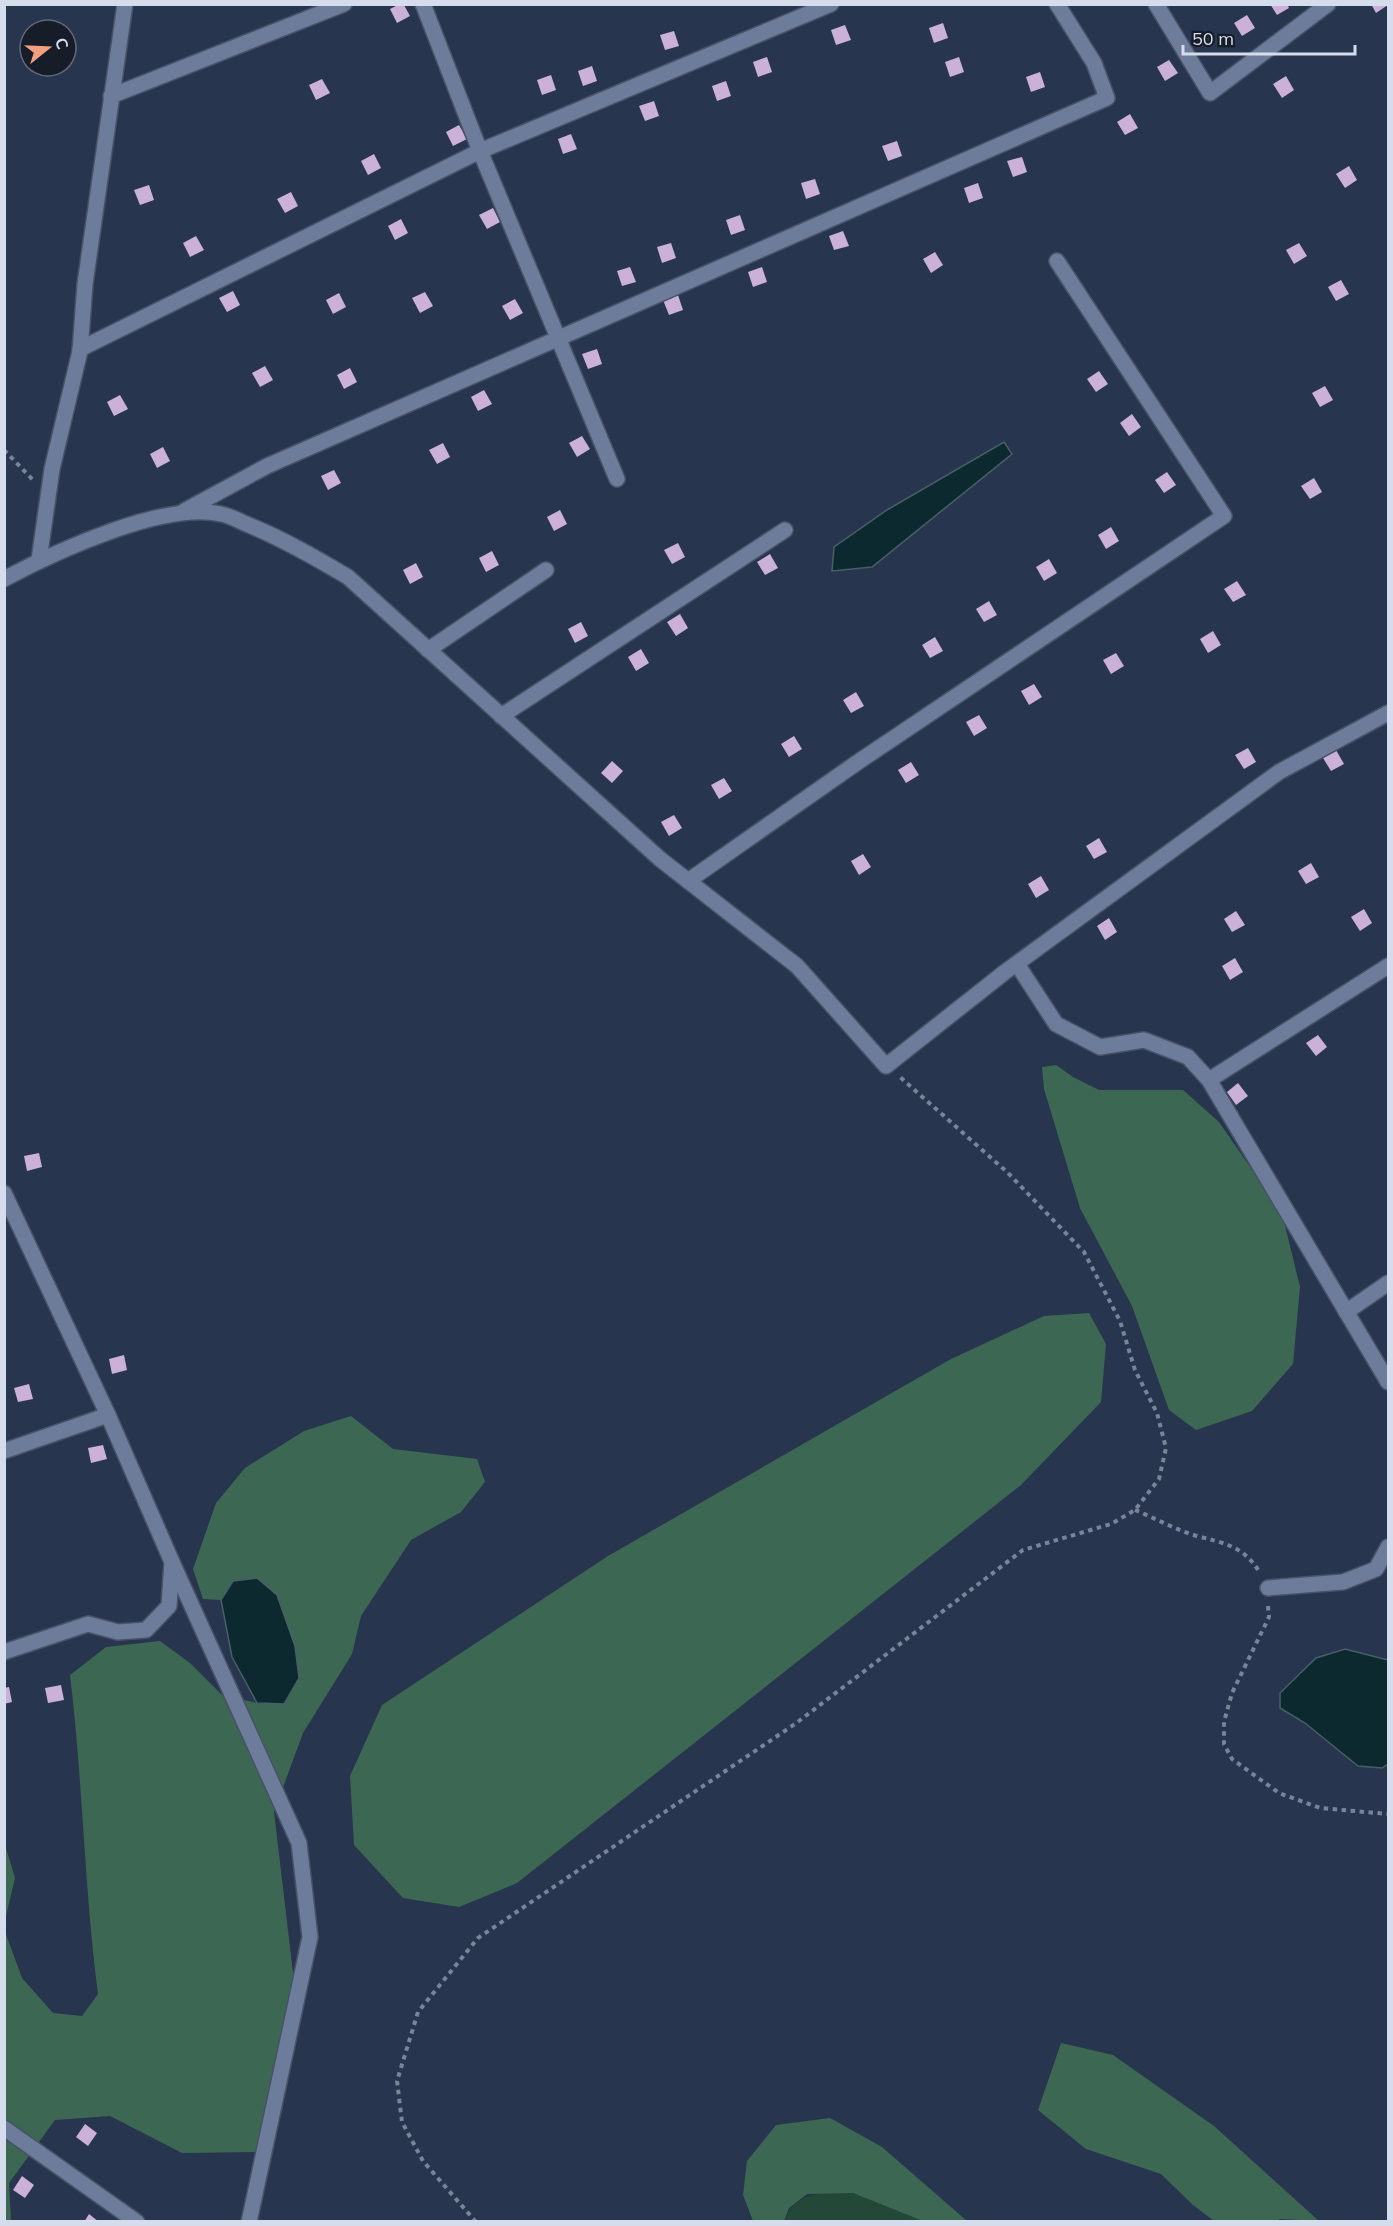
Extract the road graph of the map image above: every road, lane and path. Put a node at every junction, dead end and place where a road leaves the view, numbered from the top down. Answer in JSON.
{"nodes":[{"id":1,"x":125,"y":4,"type":"edge"},
{"id":2,"x":344,"y":4,"type":"edge"},
{"id":3,"x":423,"y":4,"type":"edge"},
{"id":4,"x":831,"y":4,"type":"edge"},
{"id":5,"x":1058,"y":4,"type":"edge"},
{"id":6,"x":1156,"y":4,"type":"edge"},
{"id":7,"x":1328,"y":4,"type":"edge"},
{"id":8,"x":111,"y":96,"type":"junction"},
{"id":9,"x":480,"y":151,"type":"junction"},
{"id":10,"x":1057,"y":261,"type":"dead end"},
{"id":11,"x":558,"y":338,"type":"junction"},
{"id":12,"x":80,"y":349,"type":"junction"},
{"id":13,"x":4,"y":450,"type":"edge"},
{"id":14,"x":617,"y":479,"type":"dead end"},
{"id":15,"x":48,"y":496,"type":"junction"},
{"id":16,"x":184,"y":511,"type":"junction"},
{"id":17,"x":785,"y":530,"type":"dead end"},
{"id":18,"x":39,"y":560,"type":"junction"},
{"id":19,"x":546,"y":570,"type":"dead end"},
{"id":20,"x":4,"y":579,"type":"edge"},
{"id":21,"x":428,"y":650,"type":"junction"},
{"id":22,"x":1389,"y":713,"type":"edge"},
{"id":23,"x":501,"y":716,"type":"junction"},
{"id":24,"x":688,"y":881,"type":"junction"},
{"id":25,"x":1017,"y":963,"type":"junction"},
{"id":26,"x":1389,"y":966,"type":"edge"},
{"id":27,"x":886,"y":1066,"type":"junction"},
{"id":28,"x":1209,"y":1080,"type":"junction"},
{"id":29,"x":4,"y":1193,"type":"edge"},
{"id":30,"x":1389,"y":1283,"type":"edge"},
{"id":31,"x":1346,"y":1312,"type":"junction"},
{"id":32,"x":1389,"y":1382,"type":"edge"},
{"id":33,"x":108,"y":1415,"type":"junction"},
{"id":34,"x":4,"y":1451,"type":"edge"},
{"id":35,"x":1135,"y":1510,"type":"junction"},
{"id":36,"x":1389,"y":1547,"type":"edge"},
{"id":37,"x":172,"y":1562,"type":"junction"},
{"id":38,"x":1268,"y":1588,"type":"junction"},
{"id":39,"x":4,"y":1652,"type":"edge"},
{"id":40,"x":1389,"y":1814,"type":"edge"},
{"id":41,"x":4,"y":2128,"type":"edge"},
{"id":42,"x":137,"y":2222,"type":"edge"},
{"id":43,"x":249,"y":2222,"type":"edge"},
{"id":44,"x":476,"y":2222,"type":"edge"}],
"edges":[{"from":1,"to":8,"type":"street"},
{"from":2,"to":8,"type":"street"},
{"from":3,"to":9,"type":"street"},
{"from":4,"to":9,"type":"street"},
{"from":5,"to":11,"type":"street"},
{"from":6,"to":7,"type":"street"},
{"from":8,"to":12,"type":"street"},
{"from":9,"to":11,"type":"street"},
{"from":9,"to":12,"type":"street"},
{"from":10,"to":24,"type":"street"},
{"from":11,"to":14,"type":"street"},
{"from":11,"to":16,"type":"street"},
{"from":12,"to":15,"type":"street"},
{"from":13,"to":15,"type":"path"},
{"from":15,"to":18,"type":"street"},
{"from":16,"to":18,"type":"street"},
{"from":16,"to":21,"type":"street"},
{"from":17,"to":23,"type":"street"},
{"from":18,"to":20,"type":"street"},
{"from":19,"to":21,"type":"street"},
{"from":21,"to":23,"type":"street"},
{"from":22,"to":25,"type":"street"},
{"from":23,"to":24,"type":"street"},
{"from":24,"to":27,"type":"street"},
{"from":25,"to":27,"type":"street"},
{"from":25,"to":28,"type":"street"},
{"from":26,"to":28,"type":"street"},
{"from":27,"to":35,"type":"path"},
{"from":28,"to":31,"type":"street"},
{"from":29,"to":33,"type":"street"},
{"from":30,"to":31,"type":"street"},
{"from":31,"to":32,"type":"street"},
{"from":33,"to":34,"type":"street"},
{"from":33,"to":37,"type":"street"},
{"from":35,"to":38,"type":"path"},
{"from":35,"to":44,"type":"path"},
{"from":36,"to":38,"type":"street"},
{"from":37,"to":39,"type":"street"},
{"from":37,"to":43,"type":"street"},
{"from":38,"to":40,"type":"path"},
{"from":41,"to":42,"type":"street"}]}
